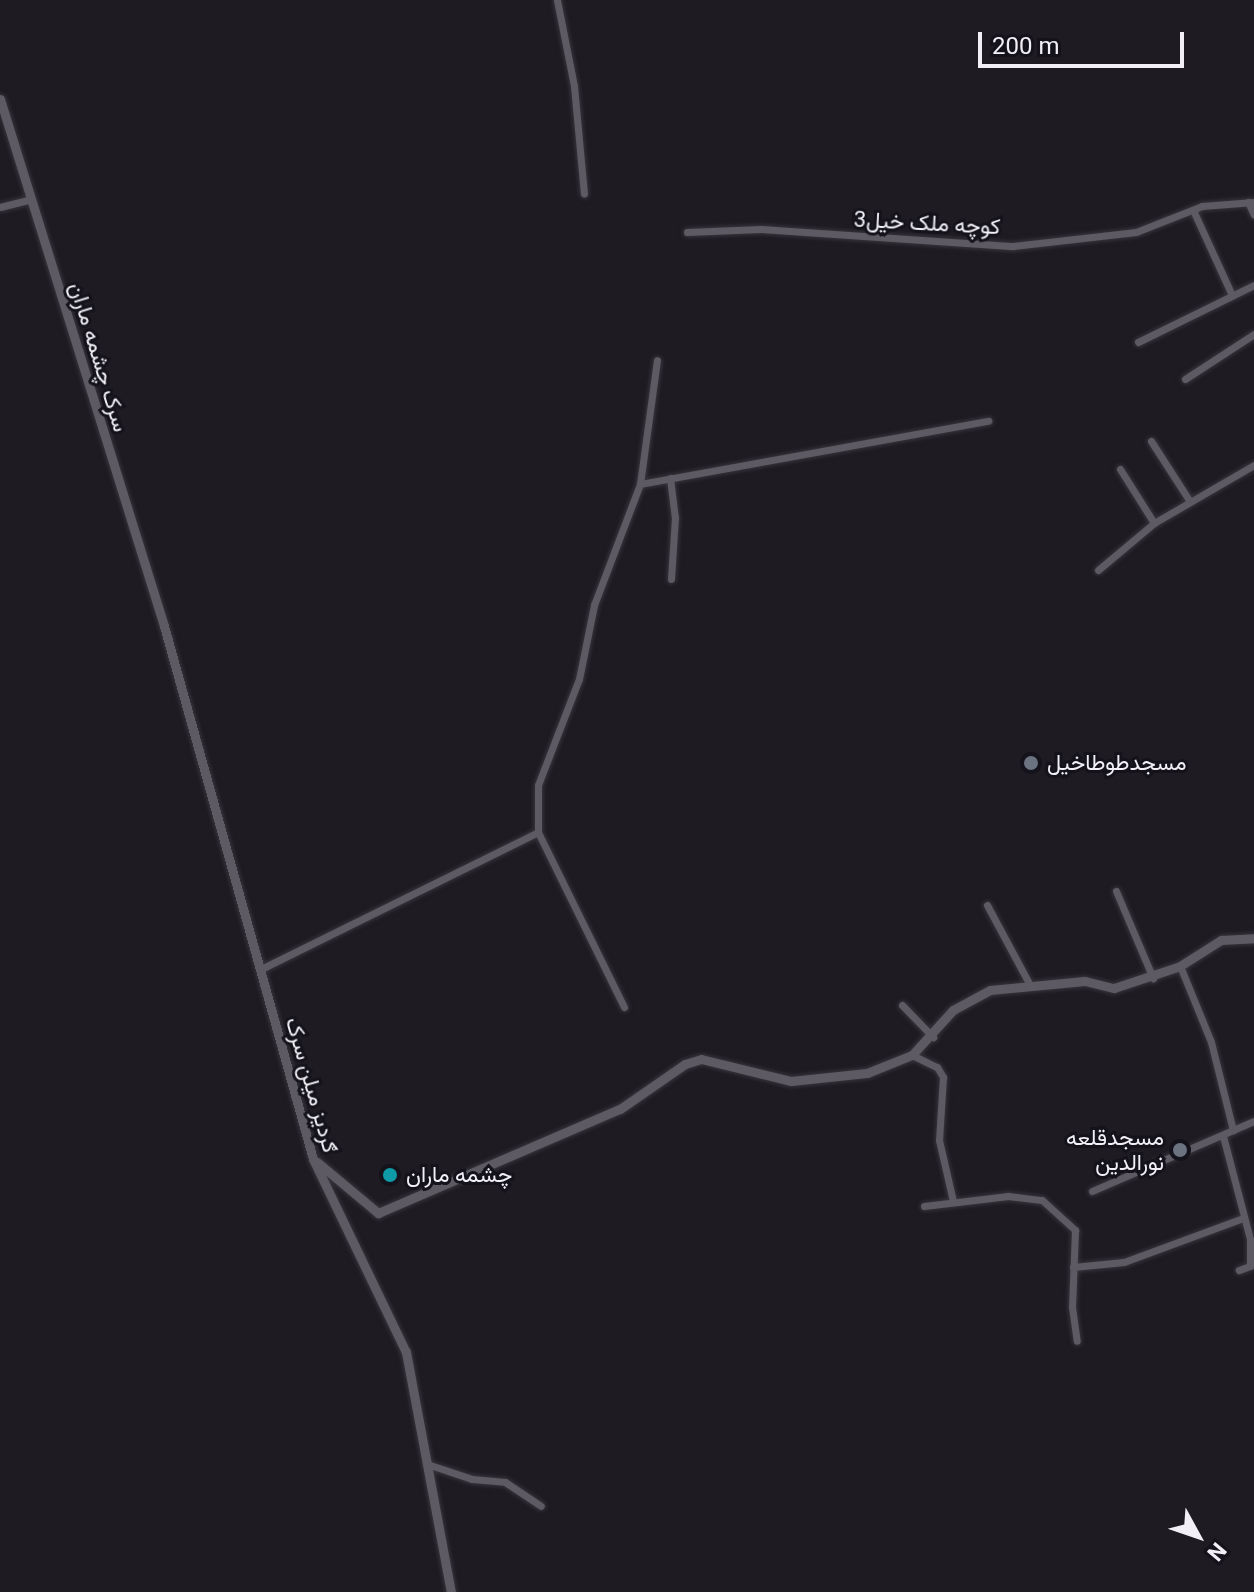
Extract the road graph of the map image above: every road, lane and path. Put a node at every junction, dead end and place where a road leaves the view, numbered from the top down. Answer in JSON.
{"nodes":[{"id":1,"x":557,"y":0,"type":"edge"},
{"id":2,"x":0,"y":99,"type":"edge"},
{"id":3,"x":584,"y":194,"type":"dead end"},
{"id":4,"x":31,"y":199,"type":"junction"},
{"id":5,"x":1251,"y":202,"type":"edge"},
{"id":6,"x":0,"y":207,"type":"edge"},
{"id":7,"x":1193,"y":210,"type":"junction"},
{"id":8,"x":1254,"y":215,"type":"edge"},
{"id":9,"x":687,"y":232,"type":"dead end"},
{"id":10,"x":1254,"y":285,"type":"edge"},
{"id":11,"x":1232,"y":295,"type":"junction"},
{"id":12,"x":1254,"y":334,"type":"edge"},
{"id":13,"x":1138,"y":342,"type":"dead end"},
{"id":14,"x":657,"y":360,"type":"dead end"},
{"id":15,"x":1185,"y":379,"type":"dead end"},
{"id":16,"x":988,"y":421,"type":"dead end"},
{"id":17,"x":1151,"y":441,"type":"dead end"},
{"id":18,"x":1254,"y":465,"type":"edge"},
{"id":19,"x":1120,"y":469,"type":"dead end"},
{"id":20,"x":670,"y":478,"type":"junction"},
{"id":21,"x":640,"y":484,"type":"junction"},
{"id":22,"x":1189,"y":500,"type":"junction"},
{"id":23,"x":1154,"y":523,"type":"junction"},
{"id":24,"x":1098,"y":570,"type":"dead end"},
{"id":25,"x":671,"y":579,"type":"dead end"},
{"id":26,"x":164,"y":626,"type":"joint"},
{"id":27,"x":538,"y":832,"type":"junction"},
{"id":28,"x":1116,"y":891,"type":"dead end"},
{"id":29,"x":987,"y":905,"type":"dead end"},
{"id":30,"x":1254,"y":938,"type":"edge"},
{"id":31,"x":1180,"y":966,"type":"junction"},
{"id":32,"x":261,"y":969,"type":"junction"},
{"id":33,"x":1153,"y":978,"type":"junction"},
{"id":34,"x":1031,"y":987,"type":"junction"},
{"id":35,"x":902,"y":1005,"type":"dead end"},
{"id":36,"x":624,"y":1007,"type":"dead end"},
{"id":37,"x":933,"y":1037,"type":"junction"},
{"id":38,"x":912,"y":1055,"type":"junction"},
{"id":39,"x":1254,"y":1121,"type":"edge"},
{"id":40,"x":1233,"y":1130,"type":"junction"},
{"id":41,"x":1223,"y":1136,"type":"junction"},
{"id":42,"x":313,"y":1159,"type":"junction"},
{"id":43,"x":1092,"y":1191,"type":"dead end"},
{"id":44,"x":953,"y":1201,"type":"junction"},
{"id":45,"x":924,"y":1206,"type":"dead end"},
{"id":46,"x":1243,"y":1218,"type":"junction"},
{"id":47,"x":1073,"y":1267,"type":"junction"},
{"id":48,"x":1239,"y":1270,"type":"dead end"},
{"id":49,"x":1077,"y":1341,"type":"dead end"},
{"id":50,"x":427,"y":1464,"type":"junction"},
{"id":51,"x":541,"y":1506,"type":"dead end"},
{"id":52,"x":451,"y":1592,"type":"edge"}],
"edges":[{"from":1,"to":3,"type":"street"},
{"from":2,"to":4,"type":"street","name":"سرک چشمه ماران"},
{"from":4,"to":6,"type":"street"},
{"from":4,"to":26,"type":"street","name":"سرک چشمه ماران"},
{"from":5,"to":7,"type":"street","name":"کوچه ملک خیل3"},
{"from":5,"to":8,"type":"street"},
{"from":7,"to":9,"type":"street","name":"کوچه ملک خیل3"},
{"from":7,"to":11,"type":"street"},
{"from":10,"to":11,"type":"street"},
{"from":11,"to":13,"type":"street"},
{"from":12,"to":15,"type":"street"},
{"from":14,"to":21,"type":"street"},
{"from":16,"to":20,"type":"street"},
{"from":17,"to":22,"type":"street"},
{"from":18,"to":22,"type":"street"},
{"from":19,"to":23,"type":"street"},
{"from":20,"to":21,"type":"street"},
{"from":20,"to":25,"type":"street"},
{"from":21,"to":27,"type":"street"},
{"from":22,"to":23,"type":"street"},
{"from":23,"to":24,"type":"street"},
{"from":26,"to":32,"type":"street","name":"ګردیز میلن سرک"},
{"from":27,"to":32,"type":"street"},
{"from":27,"to":36,"type":"street"},
{"from":28,"to":33,"type":"street"},
{"from":29,"to":34,"type":"street"},
{"from":30,"to":31,"type":"street"},
{"from":31,"to":33,"type":"street"},
{"from":31,"to":40,"type":"street"},
{"from":32,"to":42,"type":"street","name":"ګردیز میلن سرک"},
{"from":33,"to":34,"type":"street"},
{"from":34,"to":37,"type":"street"},
{"from":35,"to":37,"type":"street"},
{"from":37,"to":38,"type":"street"},
{"from":38,"to":42,"type":"street"},
{"from":38,"to":44,"type":"street"},
{"from":39,"to":40,"type":"street"},
{"from":40,"to":41,"type":"street"},
{"from":41,"to":43,"type":"street"},
{"from":41,"to":46,"type":"street"},
{"from":42,"to":50,"type":"street","name":"ګردیز میلن سرک"},
{"from":44,"to":45,"type":"street"},
{"from":44,"to":47,"type":"street"},
{"from":46,"to":47,"type":"street"},
{"from":46,"to":48,"type":"street"},
{"from":47,"to":49,"type":"street"},
{"from":50,"to":51,"type":"street"},
{"from":50,"to":52,"type":"street","name":"ګردیز میلن سرک"}]}
